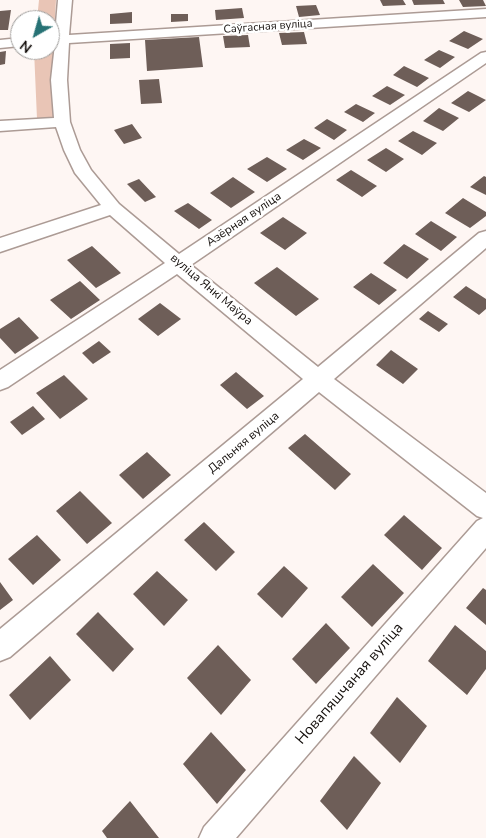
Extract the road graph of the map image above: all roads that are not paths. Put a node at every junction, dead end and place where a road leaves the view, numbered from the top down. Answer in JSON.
{"nodes":[{"id":1,"x":65,"y":0,"type":"edge"},
{"id":2,"x":486,"y":13,"type":"edge"},
{"id":3,"x":60,"y":22,"type":"edge"},
{"id":4,"x":60,"y":40,"type":"edge"},
{"id":5,"x":486,"y":56,"type":"edge"},
{"id":6,"x":57,"y":60,"type":"edge"},
{"id":7,"x":62,"y":122,"type":"junction"},
{"id":8,"x":0,"y":126,"type":"edge"},
{"id":9,"x":113,"y":208,"type":"junction"},
{"id":10,"x":486,"y":238,"type":"edge"},
{"id":11,"x":0,"y":245,"type":"edge"},
{"id":12,"x":178,"y":264,"type":"junction"},
{"id":13,"x":320,"y":380,"type":"junction"},
{"id":14,"x":0,"y":381,"type":"edge"},
{"id":15,"x":486,"y":508,"type":"edge"},
{"id":16,"x":486,"y":530,"type":"edge"},
{"id":17,"x":0,"y":647,"type":"edge"},
{"id":18,"x":215,"y":838,"type":"edge"}],
"edges":[{"from":1,"to":3,"type":"street","name":"вуліца Янкі Маўра"},
{"from":2,"to":4,"type":"street","name":"Саўгасная вуліца"},
{"from":5,"to":12,"type":"street","name":"Азёрная вуліца"},
{"from":6,"to":7,"type":"street","name":"вуліца Янкі Маўра"},
{"from":7,"to":8,"type":"street"},
{"from":7,"to":9,"type":"street","name":"вуліца Янкі Маўра"},
{"from":9,"to":11,"type":"street"},
{"from":9,"to":12,"type":"street","name":"вуліца Янкі Маўра"},
{"from":10,"to":13,"type":"street","name":"Дальняя вуліца"},
{"from":12,"to":13,"type":"street","name":"вуліца Янкі Маўра"},
{"from":12,"to":14,"type":"street","name":"Азёрная вуліца"},
{"from":13,"to":15,"type":"street","name":"вуліца Янкі Маўра"},
{"from":13,"to":17,"type":"street","name":"Дальняя вуліца"},
{"from":16,"to":18,"type":"street","name":"Новапяшчаная вуліца"}]}
